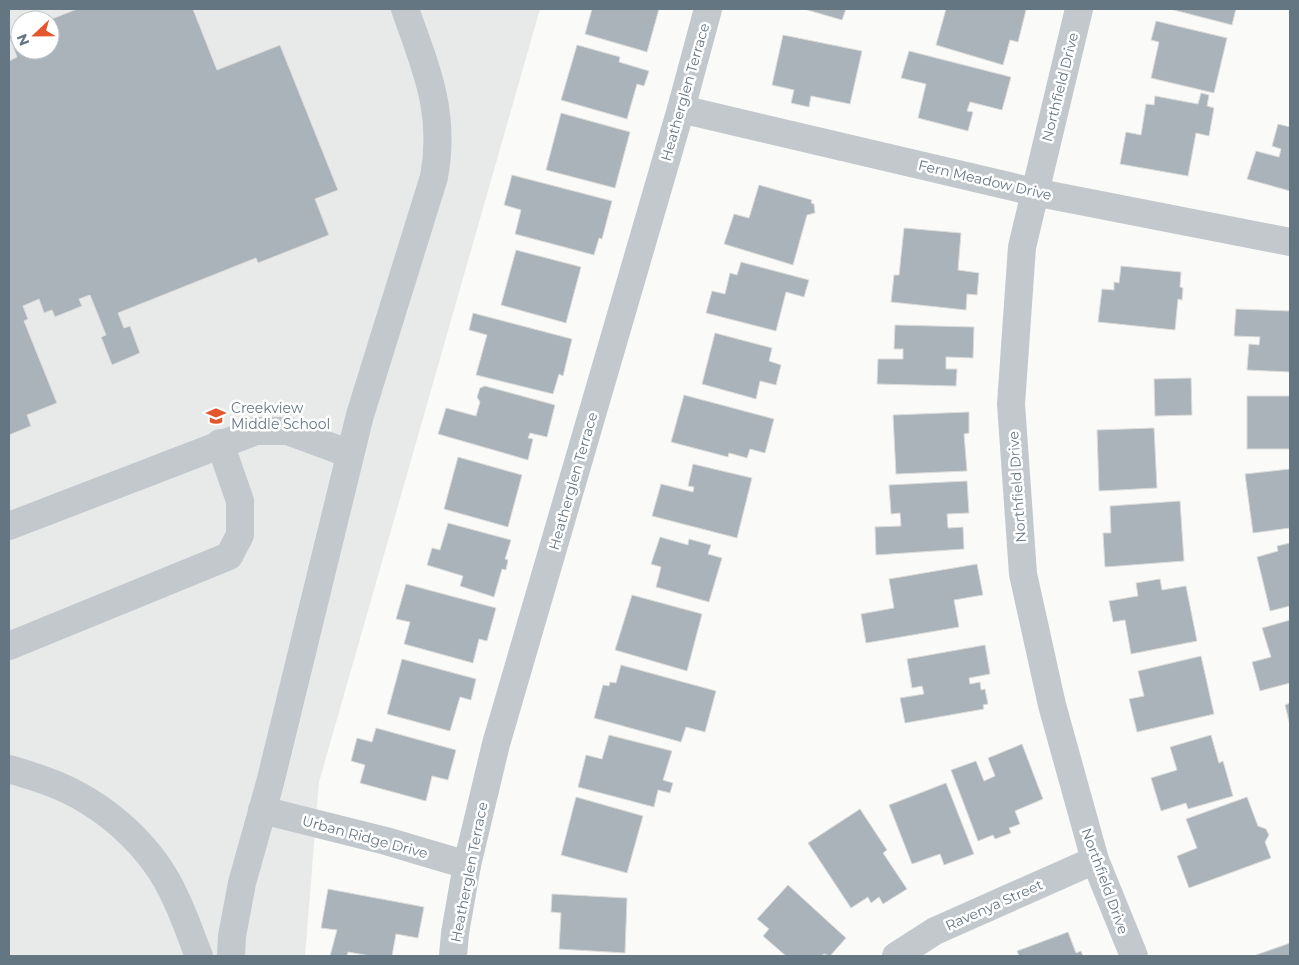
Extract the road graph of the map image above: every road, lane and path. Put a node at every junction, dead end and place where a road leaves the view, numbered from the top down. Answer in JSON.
{"nodes":[{"id":1,"x":405,"y":9,"type":"edge"},
{"id":2,"x":708,"y":9,"type":"edge"},
{"id":3,"x":1079,"y":9,"type":"edge"},
{"id":4,"x":681,"y":109,"type":"junction"},
{"id":5,"x":1034,"y":192,"type":"junction"},
{"id":6,"x":1290,"y":242,"type":"edge"},
{"id":7,"x":220,"y":443,"type":"junction"},
{"id":8,"x":350,"y":454,"type":"junction"},
{"id":9,"x":9,"y":526,"type":"edge"},
{"id":10,"x":9,"y":646,"type":"edge"},
{"id":11,"x":9,"y":769,"type":"edge"},
{"id":12,"x":262,"y":810,"type":"junction"},
{"id":13,"x":1095,"y":860,"type":"junction"},
{"id":14,"x":467,"y":865,"type":"junction"},
{"id":15,"x":199,"y":956,"type":"edge"},
{"id":16,"x":231,"y":956,"type":"edge"},
{"id":17,"x":454,"y":956,"type":"edge"},
{"id":18,"x":896,"y":956,"type":"edge"},
{"id":19,"x":1134,"y":956,"type":"edge"}],
"edges":[{"from":1,"to":8,"type":"street"},
{"from":2,"to":4,"type":"street","name":"Heatherglen Terrace"},
{"from":3,"to":5,"type":"street","name":"Northfield Drive"},
{"from":4,"to":5,"type":"street","name":"Fern Meadow Drive"},
{"from":4,"to":14,"type":"street","name":"Heatherglen Terrace"},
{"from":5,"to":6,"type":"street","name":"Fern Meadow Drive"},
{"from":5,"to":13,"type":"street","name":"Northfield Drive"},
{"from":7,"to":8,"type":"street"},
{"from":7,"to":9,"type":"street"},
{"from":7,"to":10,"type":"street"},
{"from":8,"to":12,"type":"street"},
{"from":11,"to":15,"type":"street"},
{"from":12,"to":14,"type":"street","name":"Urban Ridge Drive"},
{"from":12,"to":16,"type":"street"},
{"from":13,"to":18,"type":"street","name":"Ravenya Street"},
{"from":13,"to":19,"type":"street","name":"Northfield Drive"},
{"from":14,"to":17,"type":"street","name":"Heatherglen Terrace"}]}
